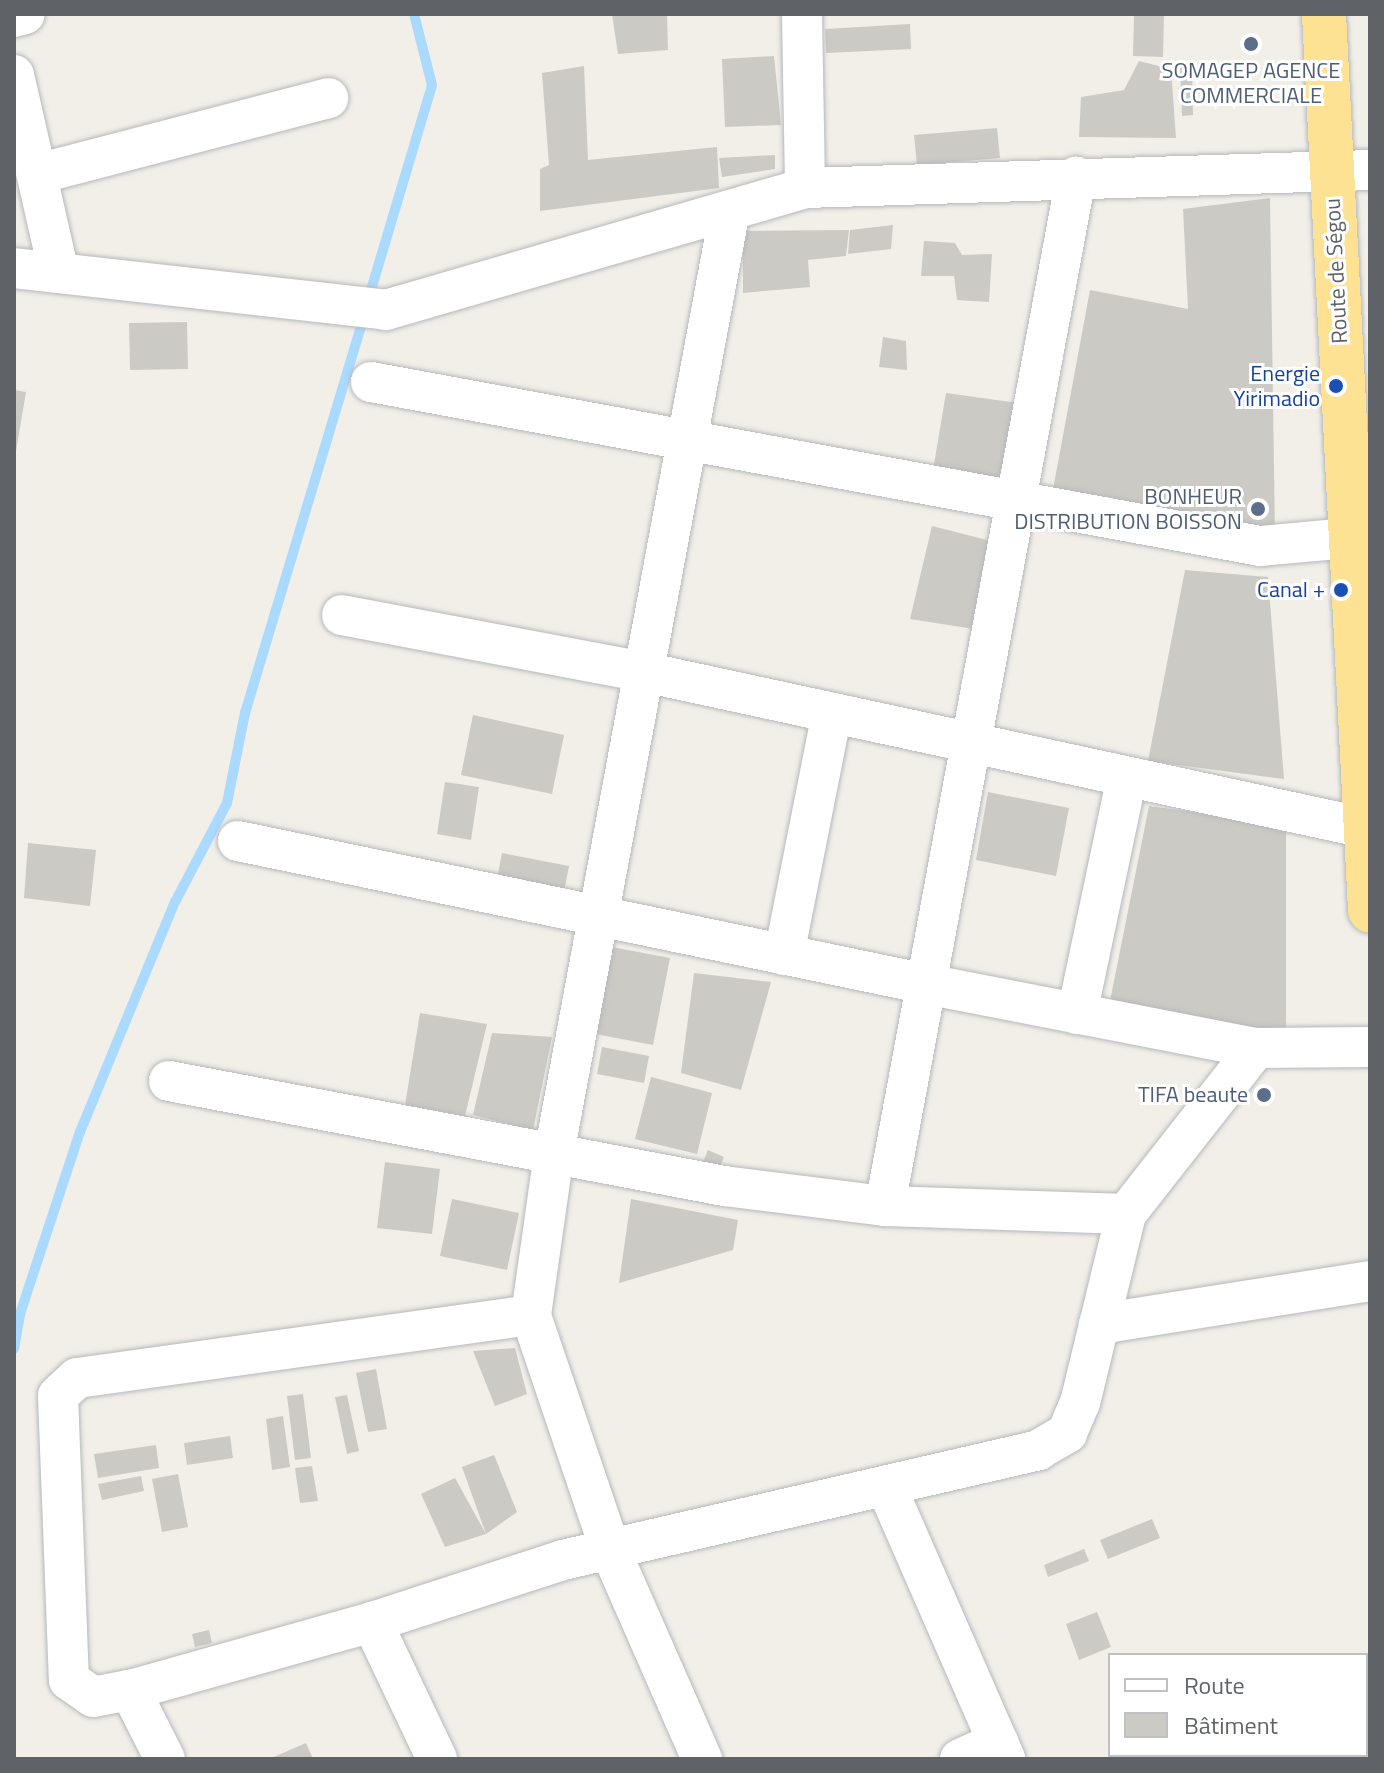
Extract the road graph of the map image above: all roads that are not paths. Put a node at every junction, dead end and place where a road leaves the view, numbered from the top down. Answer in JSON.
{"nodes":[{"id":1,"x":25,"y":14,"type":"edge"},
{"id":2,"x":802,"y":14,"type":"edge"},
{"id":3,"x":1324,"y":14,"type":"edge"},
{"id":4,"x":14,"y":17,"type":"edge"},
{"id":5,"x":14,"y":75,"type":"edge"},
{"id":6,"x":328,"y":98,"type":"dead end"},
{"id":7,"x":1351,"y":170,"type":"edge"},
{"id":8,"x":37,"y":174,"type":"junction"},
{"id":9,"x":1076,"y":177,"type":"junction"},
{"id":10,"x":805,"y":188,"type":"junction"},
{"id":11,"x":730,"y":210,"type":"junction"},
{"id":12,"x":14,"y":268,"type":"edge"},
{"id":13,"x":59,"y":273,"type":"junction"},
{"id":14,"x":371,"y":382,"type":"dead end"},
{"id":15,"x":687,"y":440,"type":"junction"},
{"id":16,"x":1015,"y":501,"type":"junction"},
{"id":17,"x":1360,"y":537,"type":"edge"},
{"id":18,"x":342,"y":615,"type":"dead end"},
{"id":19,"x":1362,"y":652,"type":"edge"},
{"id":20,"x":644,"y":672,"type":"junction"},
{"id":21,"x":832,"y":713,"type":"junction"},
{"id":22,"x":971,"y":743,"type":"junction"},
{"id":23,"x":1127,"y":777,"type":"junction"},
{"id":24,"x":1368,"y":829,"type":"edge"},
{"id":25,"x":238,"y":841,"type":"dead end"},
{"id":26,"x":1370,"y":911,"type":"edge"},
{"id":27,"x":599,"y":916,"type":"junction"},
{"id":28,"x":784,"y":955,"type":"junction"},
{"id":29,"x":926,"y":984,"type":"junction"},
{"id":30,"x":1077,"y":1014,"type":"junction"},
{"id":31,"x":1370,"y":1047,"type":"edge"},
{"id":32,"x":1256,"y":1048,"type":"junction"},
{"id":33,"x":169,"y":1081,"type":"dead end"},
{"id":34,"x":554,"y":1154,"type":"junction"},
{"id":35,"x":885,"y":1206,"type":"junction"},
{"id":36,"x":1126,"y":1214,"type":"junction"},
{"id":37,"x":1370,"y":1281,"type":"edge"},
{"id":38,"x":531,"y":1315,"type":"junction"},
{"id":39,"x":1099,"y":1324,"type":"junction"},
{"id":40,"x":886,"y":1486,"type":"junction"},
{"id":41,"x":610,"y":1549,"type":"junction"},
{"id":42,"x":372,"y":1622,"type":"junction"},
{"id":43,"x":130,"y":1690,"type":"junction"},
{"id":44,"x":1001,"y":1751,"type":"edge"},
{"id":45,"x":165,"y":1759,"type":"edge"},
{"id":46,"x":437,"y":1759,"type":"edge"},
{"id":47,"x":702,"y":1759,"type":"edge"},
{"id":48,"x":960,"y":1759,"type":"edge"}],
"edges":[{"from":1,"to":4,"type":"street"},
{"from":2,"to":10,"type":"street"},
{"from":3,"to":7,"type":"highway","name":"Route de Ségou"},
{"from":5,"to":8,"type":"street"},
{"from":6,"to":8,"type":"street"},
{"from":7,"to":9,"type":"street"},
{"from":7,"to":17,"type":"highway","name":"Route de Ségou"},
{"from":8,"to":13,"type":"street"},
{"from":9,"to":10,"type":"street"},
{"from":9,"to":16,"type":"street"},
{"from":10,"to":11,"type":"street"},
{"from":11,"to":13,"type":"street"},
{"from":11,"to":15,"type":"street"},
{"from":12,"to":13,"type":"street"},
{"from":14,"to":15,"type":"street"},
{"from":15,"to":16,"type":"street"},
{"from":15,"to":20,"type":"street"},
{"from":16,"to":17,"type":"street"},
{"from":16,"to":22,"type":"street"},
{"from":17,"to":19,"type":"highway","name":"Route de Ségou"},
{"from":18,"to":20,"type":"street"},
{"from":19,"to":24,"type":"highway","name":"Route de Ségou"},
{"from":20,"to":21,"type":"street"},
{"from":20,"to":27,"type":"street"},
{"from":21,"to":22,"type":"street"},
{"from":21,"to":28,"type":"street"},
{"from":22,"to":23,"type":"street"},
{"from":22,"to":29,"type":"street"},
{"from":23,"to":24,"type":"street"},
{"from":23,"to":30,"type":"street"},
{"from":24,"to":26,"type":"highway","name":"Route de Ségou"},
{"from":25,"to":27,"type":"street"},
{"from":27,"to":28,"type":"street"},
{"from":27,"to":34,"type":"street"},
{"from":28,"to":29,"type":"street"},
{"from":29,"to":30,"type":"street"},
{"from":29,"to":35,"type":"street"},
{"from":30,"to":32,"type":"street"},
{"from":31,"to":32,"type":"street"},
{"from":32,"to":36,"type":"street"},
{"from":33,"to":34,"type":"street"},
{"from":34,"to":35,"type":"street"},
{"from":34,"to":38,"type":"street"},
{"from":35,"to":36,"type":"street"},
{"from":36,"to":39,"type":"street"},
{"from":37,"to":39,"type":"street"},
{"from":38,"to":41,"type":"street"},
{"from":38,"to":43,"type":"street"},
{"from":39,"to":40,"type":"street"},
{"from":40,"to":41,"type":"street"},
{"from":40,"to":44,"type":"street"},
{"from":41,"to":42,"type":"street"},
{"from":41,"to":47,"type":"street"},
{"from":42,"to":43,"type":"street"},
{"from":42,"to":46,"type":"street"},
{"from":43,"to":45,"type":"street"},
{"from":44,"to":48,"type":"street"}]}
